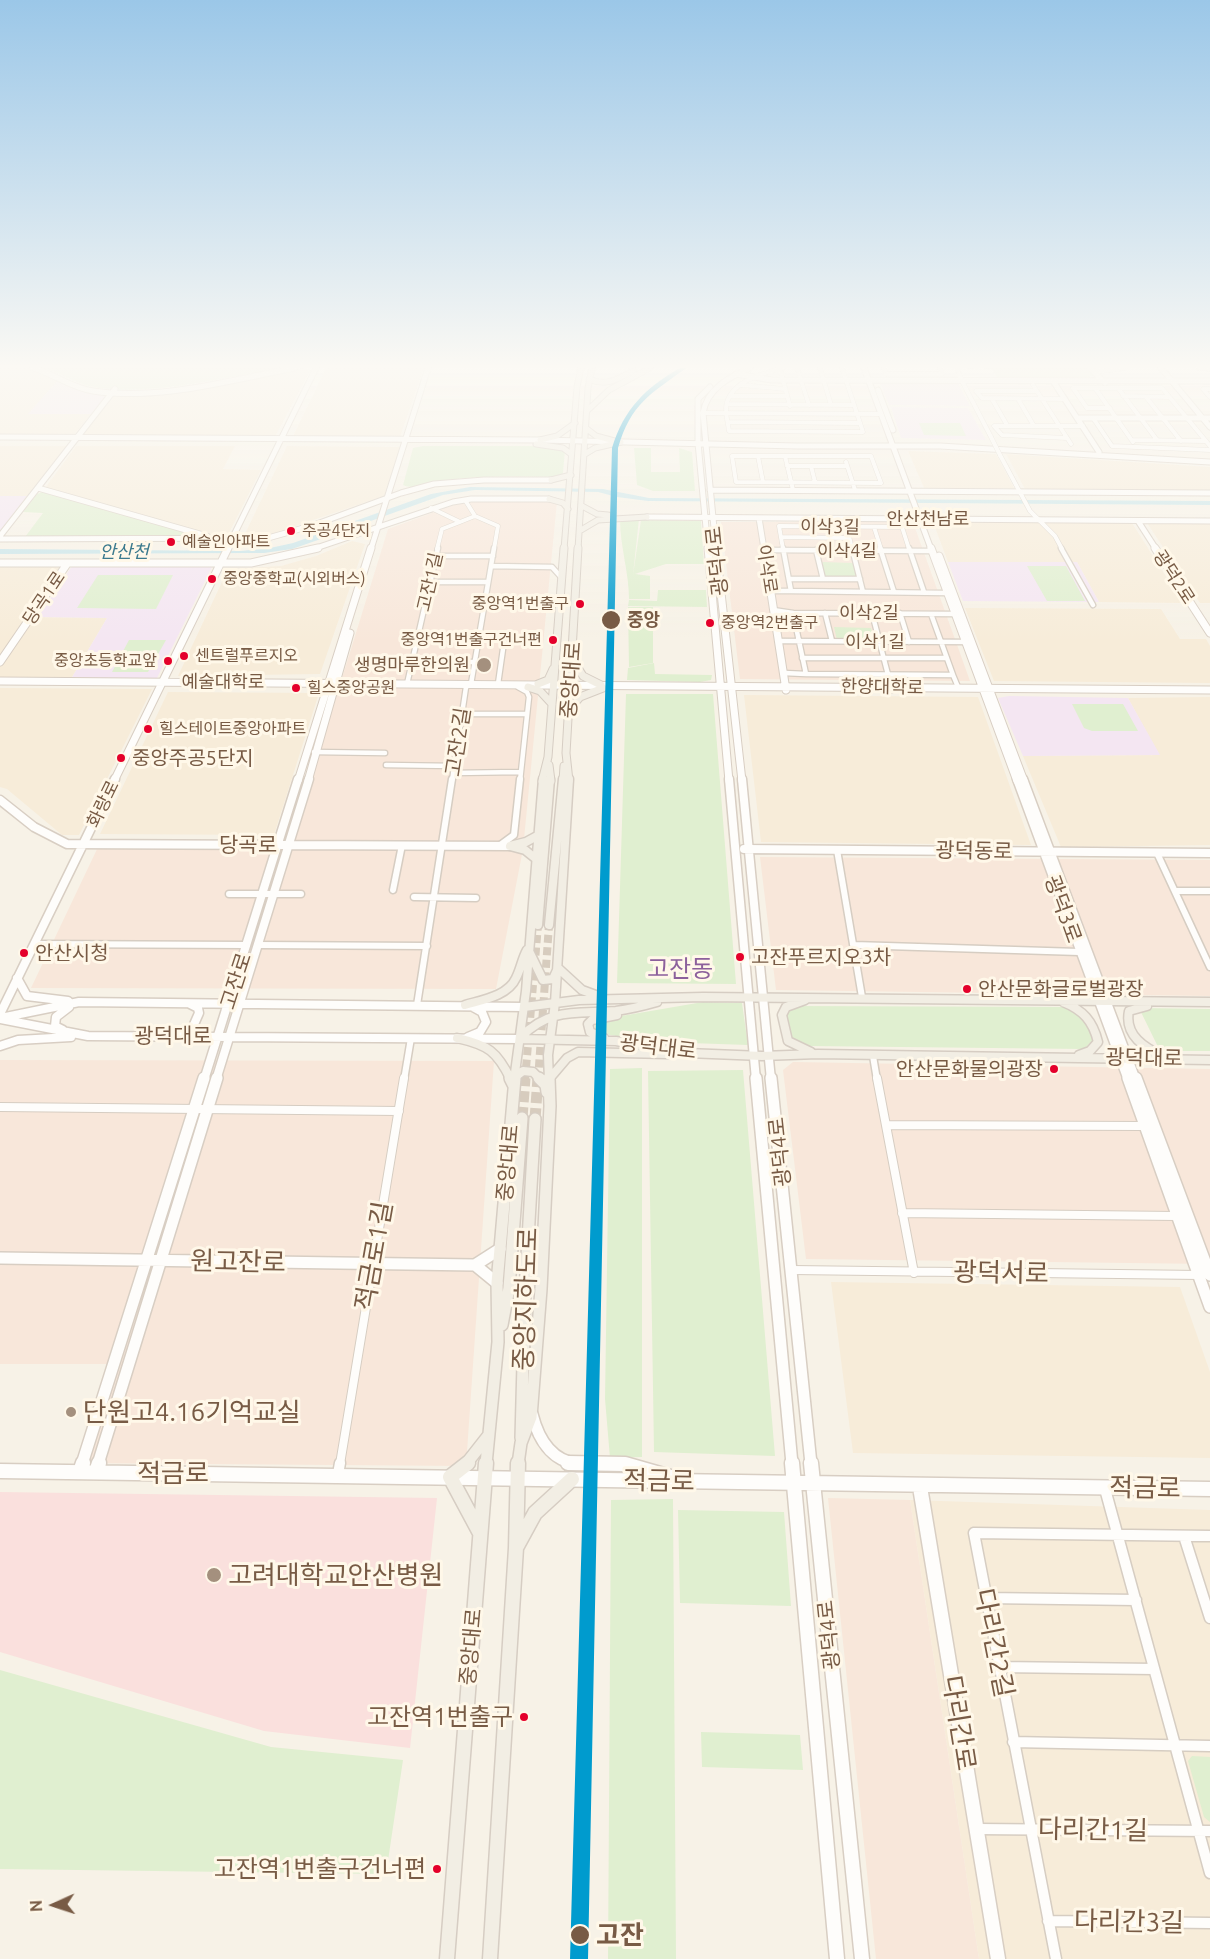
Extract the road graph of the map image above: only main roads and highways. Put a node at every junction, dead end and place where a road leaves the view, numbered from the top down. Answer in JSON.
{"nodes":[{"id":1,"x":572,"y":459,"type":"edge"},
{"id":2,"x":585,"y":459,"type":"edge"},
{"id":3,"x":584,"y":471,"type":"junction"},
{"id":4,"x":571,"y":473,"type":"junction"},
{"id":5,"x":568,"y":484,"type":"junction"},
{"id":6,"x":568,"y":495,"type":"junction"},
{"id":7,"x":582,"y":506,"type":"junction"},
{"id":8,"x":568,"y":509,"type":"junction"},
{"id":9,"x":581,"y":530,"type":"junction"},
{"id":10,"x":572,"y":659,"type":"junction"},
{"id":11,"x":556,"y":661,"type":"junction"},
{"id":12,"x":538,"y":684,"type":"road end"},
{"id":13,"x":528,"y":687,"type":"road end"},
{"id":14,"x":552,"y":704,"type":"junction"},
{"id":15,"x":569,"y":710,"type":"junction"},
{"id":16,"x":566,"y":753,"type":"junction"},
{"id":17,"x":548,"y":757,"type":"junction"},
{"id":18,"x":537,"y":836,"type":"junction"},
{"id":19,"x":535,"y":858,"type":"junction"},
{"id":20,"x":538,"y":925,"type":"tunnel mouth"},
{"id":21,"x":549,"y":925,"type":"tunnel mouth"},
{"id":22,"x":528,"y":948,"type":"junction"},
{"id":23,"x":558,"y":968,"type":"junction"},
{"id":24,"x":813,"y":997,"type":"junction"},
{"id":25,"x":671,"y":998,"type":"junction"},
{"id":26,"x":612,"y":999,"type":"junction"},
{"id":27,"x":1055,"y":999,"type":"junction"},
{"id":28,"x":1154,"y":1001,"type":"junction"},
{"id":29,"x":1210,"y":1002,"type":"edge"},
{"id":30,"x":555,"y":1003,"type":"junction"},
{"id":31,"x":465,"y":1005,"type":"road end"},
{"id":32,"x":524,"y":1008,"type":"junction"},
{"id":33,"x":636,"y":1008,"type":"junction"},
{"id":34,"x":553,"y":1015,"type":"junction"},
{"id":35,"x":457,"y":1038,"type":"road end"},
{"id":36,"x":549,"y":1038,"type":"junction"},
{"id":37,"x":520,"y":1039,"type":"junction"},
{"id":38,"x":616,"y":1041,"type":"junction"},
{"id":39,"x":687,"y":1053,"type":"junction"},
{"id":40,"x":818,"y":1054,"type":"junction"},
{"id":41,"x":1074,"y":1057,"type":"junction"},
{"id":42,"x":1174,"y":1059,"type":"junction"},
{"id":43,"x":1210,"y":1060,"type":"edge"},
{"id":44,"x":550,"y":1078,"type":"junction"},
{"id":45,"x":515,"y":1081,"type":"junction"},
{"id":46,"x":550,"y":1106,"type":"junction"},
{"id":47,"x":522,"y":1118,"type":"tunnel mouth"},
{"id":48,"x":535,"y":1119,"type":"tunnel mouth"},
{"id":49,"x":498,"y":1342,"type":"junction"},
{"id":50,"x":489,"y":1434,"type":"junction"},
{"id":51,"x":521,"y":1443,"type":"junction"},
{"id":52,"x":572,"y":1479,"type":"road end"},
{"id":53,"x":480,"y":1533,"type":"junction"},
{"id":54,"x":516,"y":1548,"type":"junction"},
{"id":55,"x":447,"y":1959,"type":"edge"},
{"id":56,"x":490,"y":1959,"type":"edge"}],
"edges":[{"from":1,"to":4,"type":"main road","name":"중앙대로"},
{"from":2,"to":3,"type":"main road","name":"중앙대로"},
{"from":3,"to":4,"type":"main road"},
{"from":3,"to":7,"type":"main road","name":"중앙대로"},
{"from":4,"to":5,"type":"main road","name":"중앙대로"},
{"from":4,"to":5,"type":"main road"},
{"from":5,"to":6,"type":"main road","name":"중앙대로"},
{"from":6,"to":8,"type":"main road","name":"중앙대로"},
{"from":6,"to":8,"type":"main road"},
{"from":7,"to":9,"type":"main road","name":"중앙대로"},
{"from":7,"to":9,"type":"main road"},
{"from":8,"to":11,"type":"main road","name":"중앙대로"},
{"from":9,"to":10,"type":"main road","name":"중앙대로"},
{"from":10,"to":15,"type":"main road","name":"중앙대로"},
{"from":10,"to":15,"type":"main road"},
{"from":11,"to":12,"type":"main road"},
{"from":11,"to":14,"type":"main road","name":"중앙대로"},
{"from":13,"to":14,"type":"main road"},
{"from":14,"to":17,"type":"main road","name":"중앙대로"},
{"from":15,"to":16,"type":"main road","name":"중앙대로"},
{"from":16,"to":21,"type":"main road"},
{"from":16,"to":23,"type":"main road","name":"중앙대로"},
{"from":17,"to":18,"type":"main road","name":"중앙대로"},
{"from":17,"to":20,"type":"main road"},
{"from":18,"to":19,"type":"main road","name":"중앙대로"},
{"from":18,"to":19,"type":"main road"},
{"from":19,"to":22,"type":"main road","name":"중앙대로"},
{"from":22,"to":23,"type":"main road"},
{"from":22,"to":31,"type":"main road"},
{"from":22,"to":32,"type":"main road","name":"중앙대로"},
{"from":23,"to":26,"type":"main road"},
{"from":23,"to":30,"type":"main road","name":"중앙대로"},
{"from":24,"to":25,"type":"main road","name":"광덕대로"},
{"from":24,"to":27,"type":"main road","name":"광덕대로"},
{"from":24,"to":40,"type":"main road"},
{"from":25,"to":26,"type":"main road","name":"광덕대로"},
{"from":25,"to":33,"type":"main road"},
{"from":26,"to":30,"type":"main road","name":"광덕대로"},
{"from":27,"to":28,"type":"main road","name":"광덕대로"},
{"from":27,"to":41,"type":"main road"},
{"from":28,"to":29,"type":"main road","name":"광덕대로"},
{"from":28,"to":42,"type":"main road"},
{"from":30,"to":32,"type":"main road","name":"광덕대로"},
{"from":30,"to":34,"type":"main road","name":"중앙대로"},
{"from":32,"to":37,"type":"main road","name":"중앙대로"},
{"from":33,"to":34,"type":"main road"},
{"from":33,"to":38,"type":"main road"},
{"from":34,"to":36,"type":"main road","name":"중앙대로"},
{"from":34,"to":37,"type":"main road"},
{"from":35,"to":45,"type":"main road"},
{"from":36,"to":37,"type":"main road","name":"광덕대로"},
{"from":36,"to":38,"type":"main road","name":"광덕대로"},
{"from":36,"to":44,"type":"main road","name":"중앙대로"},
{"from":37,"to":45,"type":"main road","name":"중앙대로"},
{"from":38,"to":39,"type":"main road","name":"광덕대로"},
{"from":39,"to":40,"type":"main road","name":"광덕대로"},
{"from":39,"to":44,"type":"main road"},
{"from":40,"to":41,"type":"main road","name":"광덕대로"},
{"from":41,"to":42,"type":"main road","name":"광덕대로"},
{"from":42,"to":43,"type":"main road","name":"광덕대로"},
{"from":44,"to":46,"type":"main road","name":"중앙대로"},
{"from":45,"to":46,"type":"main road"},
{"from":45,"to":49,"type":"main road","name":"중앙대로"},
{"from":46,"to":51,"type":"main road","name":"중앙대로"},
{"from":47,"to":49,"type":"main road","name":"중앙지하도로"},
{"from":48,"to":51,"type":"main road","name":"중앙지하도로"},
{"from":49,"to":50,"type":"main road","name":"중앙대로"},
{"from":50,"to":53,"type":"main road","name":"중앙대로"},
{"from":50,"to":53,"type":"main road"},
{"from":51,"to":54,"type":"main road","name":"중앙대로"},
{"from":52,"to":54,"type":"main road"},
{"from":53,"to":55,"type":"main road","name":"중앙대로"},
{"from":54,"to":56,"type":"main road","name":"중앙대로"}]}
